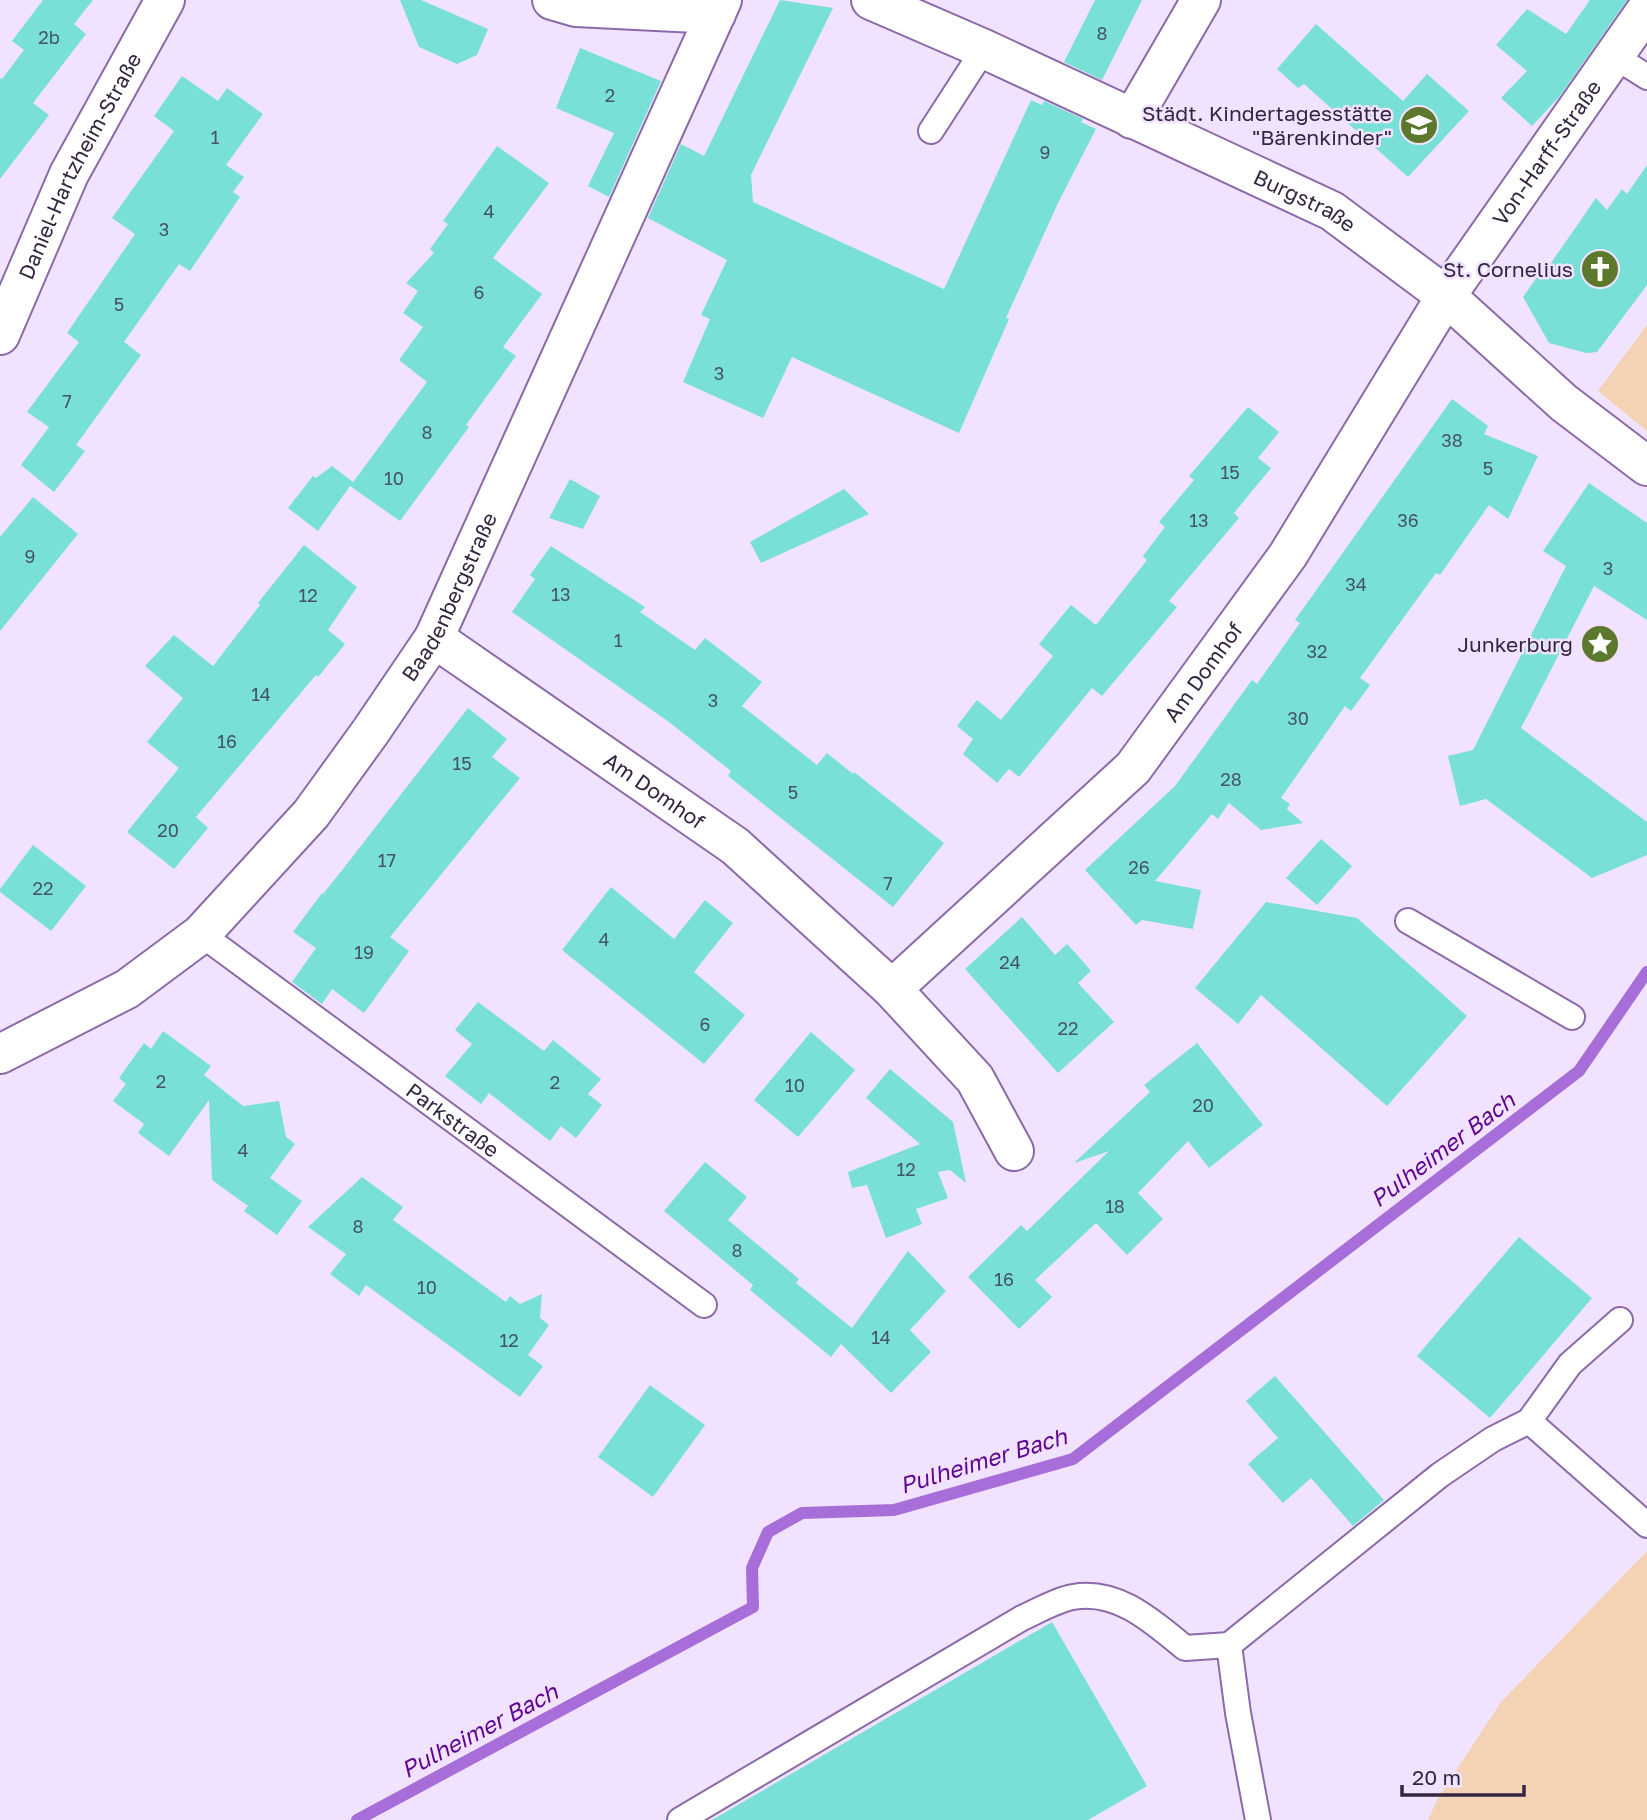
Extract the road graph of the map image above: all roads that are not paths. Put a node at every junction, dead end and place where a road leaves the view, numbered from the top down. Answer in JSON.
{"nodes":[{"id":1,"x":165,"y":0,"type":"edge"},
{"id":2,"x":552,"y":0,"type":"edge"},
{"id":3,"x":871,"y":0,"type":"edge"},
{"id":4,"x":1201,"y":0,"type":"edge"},
{"id":5,"x":719,"y":7,"type":"edge"},
{"id":6,"x":1647,"y":9,"type":"edge"},
{"id":7,"x":984,"y":49,"type":"junction"},
{"id":8,"x":1614,"y":56,"type":"junction"},
{"id":9,"x":1647,"y":77,"type":"edge"},
{"id":10,"x":1132,"y":119,"type":"junction"},
{"id":11,"x":931,"y":131,"type":"dead end"},
{"id":12,"x":1447,"y":296,"type":"junction"},
{"id":13,"x":0,"y":335,"type":"edge"},
{"id":14,"x":1647,"y":466,"type":"edge"},
{"id":15,"x":433,"y":638,"type":"junction"},
{"id":16,"x":1408,"y":921,"type":"dead end"},
{"id":17,"x":201,"y":934,"type":"junction"},
{"id":18,"x":892,"y":989,"type":"junction"},
{"id":19,"x":1572,"y":1017,"type":"dead end"},
{"id":20,"x":0,"y":1054,"type":"edge"},
{"id":21,"x":1014,"y":1151,"type":"dead end"},
{"id":22,"x":704,"y":1305,"type":"dead end"},
{"id":23,"x":1620,"y":1320,"type":"dead end"},
{"id":24,"x":1529,"y":1421,"type":"junction"},
{"id":25,"x":1647,"y":1524,"type":"edge"},
{"id":26,"x":1229,"y":1645,"type":"junction"},
{"id":27,"x":680,"y":1820,"type":"edge"},
{"id":28,"x":1258,"y":1820,"type":"edge"}],
"edges":[{"from":1,"to":13,"type":"street","name":"Daniel-Hartzheim-Straße"},
{"from":2,"to":5,"type":"street"},
{"from":3,"to":7,"type":"street","name":"Burgstraße"},
{"from":4,"to":10,"type":"street"},
{"from":5,"to":15,"type":"street","name":"Baadenbergstraße"},
{"from":6,"to":8,"type":"street","name":"Von-Harff-Straße"},
{"from":7,"to":10,"type":"street","name":"Burgstraße"},
{"from":7,"to":11,"type":"lane"},
{"from":8,"to":9,"type":"lane"},
{"from":8,"to":12,"type":"street","name":"Von-Harff-Straße"},
{"from":10,"to":12,"type":"street","name":"Burgstraße"},
{"from":12,"to":14,"type":"street","name":"Burgstraße"},
{"from":12,"to":18,"type":"street","name":"Am Domhof"},
{"from":15,"to":17,"type":"street","name":"Baadenbergstraße"},
{"from":15,"to":18,"type":"street","name":"Am Domhof"},
{"from":16,"to":19,"type":"lane"},
{"from":17,"to":20,"type":"street","name":"Baadenbergstraße"},
{"from":17,"to":22,"type":"lane","name":"Parkstraße"},
{"from":18,"to":21,"type":"street","name":"Am Domhof"},
{"from":23,"to":24,"type":"lane"},
{"from":24,"to":25,"type":"lane"},
{"from":24,"to":26,"type":"lane"},
{"from":26,"to":27,"type":"lane"},
{"from":26,"to":28,"type":"lane"}]}
